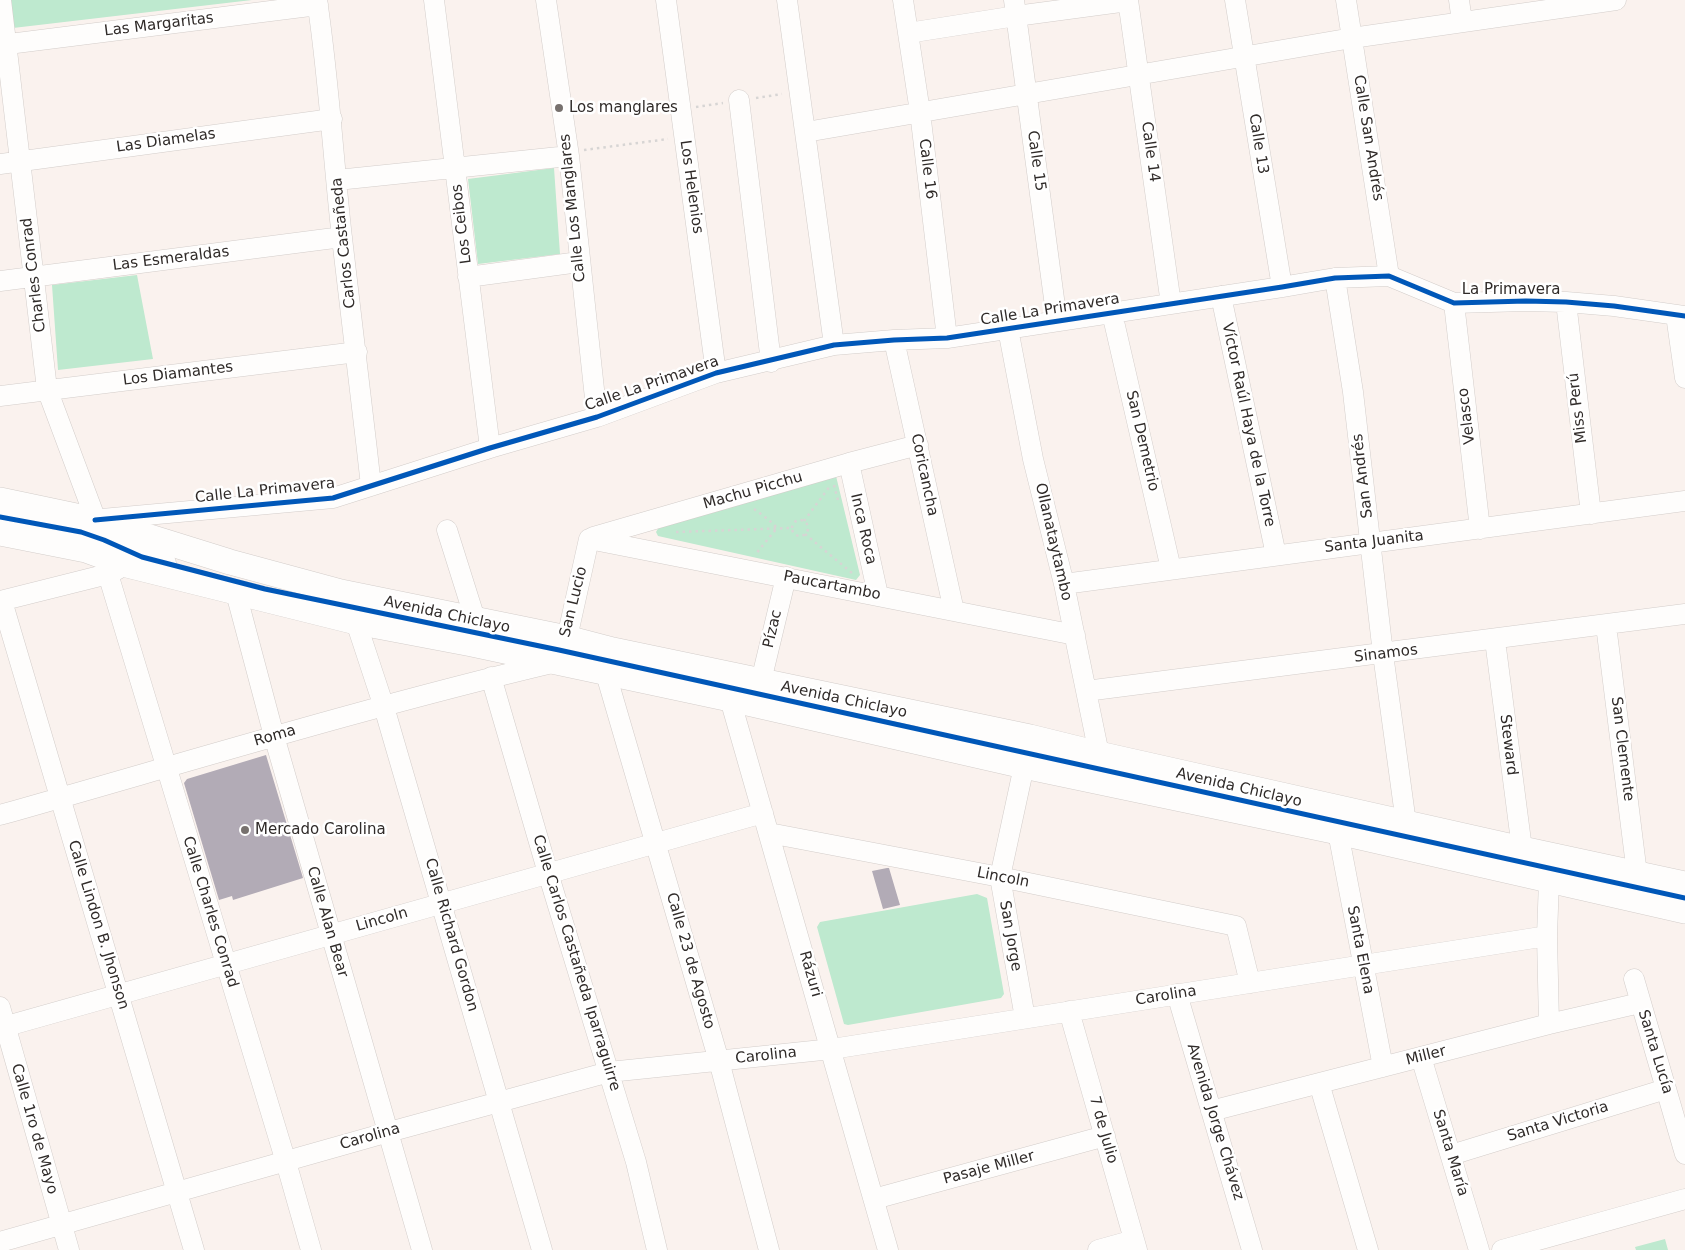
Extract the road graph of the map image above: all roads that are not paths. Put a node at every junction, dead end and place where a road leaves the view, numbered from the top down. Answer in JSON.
{"nodes":[{"id":1,"x":1,"y":0,"type":"edge"},
{"id":2,"x":434,"y":0,"type":"edge"},
{"id":3,"x":546,"y":0,"type":"edge"},
{"id":4,"x":666,"y":0,"type":"edge"},
{"id":5,"x":787,"y":0,"type":"edge"},
{"id":6,"x":903,"y":0,"type":"edge"},
{"id":7,"x":1235,"y":0,"type":"edge"},
{"id":8,"x":1346,"y":0,"type":"edge"},
{"id":9,"x":1459,"y":0,"type":"edge"},
{"id":10,"x":1616,"y":0,"type":"edge"},
{"id":11,"x":1128,"y":1,"type":"edge"},
{"id":12,"x":317,"y":2,"type":"edge"},
{"id":13,"x":1574,"y":3,"type":"edge"},
{"id":14,"x":1015,"y":8,"type":"edge"},
{"id":15,"x":1462,"y":22,"type":"junction"},
{"id":16,"x":908,"y":33,"type":"junction"},
{"id":17,"x":1352,"y":38,"type":"junction"},
{"id":18,"x":3,"y":45,"type":"edge"},
{"id":19,"x":1244,"y":56,"type":"junction"},
{"id":20,"x":1139,"y":74,"type":"junction"},
{"id":21,"x":1026,"y":94,"type":"junction"},
{"id":22,"x":738,"y":100,"type":"dead end"},
{"id":23,"x":920,"y":112,"type":"junction"},
{"id":24,"x":332,"y":119,"type":"junction"},
{"id":25,"x":806,"y":132,"type":"junction"},
{"id":26,"x":568,"y":154,"type":"junction"},
{"id":27,"x":20,"y":161,"type":"junction"},
{"id":28,"x":0,"y":164,"type":"edge"},
{"id":29,"x":455,"y":168,"type":"junction"},
{"id":30,"x":337,"y":180,"type":"junction"},
{"id":31,"x":342,"y":237,"type":"junction"},
{"id":32,"x":579,"y":262,"type":"junction"},
{"id":33,"x":34,"y":276,"type":"junction"},
{"id":34,"x":1389,"y":276,"type":"junction"},
{"id":35,"x":468,"y":277,"type":"junction"},
{"id":36,"x":1335,"y":278,"type":"junction"},
{"id":37,"x":0,"y":281,"type":"edge"},
{"id":38,"x":1282,"y":287,"type":"junction"},
{"id":39,"x":1220,"y":296,"type":"junction"},
{"id":40,"x":1566,"y":302,"type":"junction"},
{"id":41,"x":1454,"y":303,"type":"junction"},
{"id":42,"x":1171,"y":304,"type":"junction"},
{"id":43,"x":1112,"y":313,"type":"junction"},
{"id":44,"x":1680,"y":316,"type":"edge"},
{"id":45,"x":1058,"y":321,"type":"junction"},
{"id":46,"x":1008,"y":329,"type":"junction"},
{"id":47,"x":947,"y":338,"type":"junction"},
{"id":48,"x":894,"y":340,"type":"junction"},
{"id":49,"x":834,"y":345,"type":"junction"},
{"id":50,"x":357,"y":352,"type":"junction"},
{"id":51,"x":771,"y":362,"type":"junction"},
{"id":52,"x":716,"y":373,"type":"junction"},
{"id":53,"x":1685,"y":378,"type":"edge"},
{"id":54,"x":47,"y":390,"type":"junction"},
{"id":55,"x":0,"y":396,"type":"edge"},
{"id":56,"x":597,"y":417,"type":"junction"},
{"id":57,"x":918,"y":445,"type":"junction"},
{"id":58,"x":490,"y":448,"type":"junction"},
{"id":59,"x":849,"y":463,"type":"junction"},
{"id":60,"x":371,"y":486,"type":"junction"},
{"id":61,"x":0,"y":500,"type":"edge"},
{"id":62,"x":1685,"y":501,"type":"edge"},
{"id":63,"x":1591,"y":514,"type":"junction"},
{"id":64,"x":0,"y":517,"type":"edge"},
{"id":65,"x":1480,"y":529,"type":"junction"},
{"id":66,"x":100,"y":530,"type":"junction"},
{"id":67,"x":447,"y":530,"type":"dead end"},
{"id":68,"x":0,"y":533,"type":"edge"},
{"id":69,"x":589,"y":538,"type":"junction"},
{"id":70,"x":1370,"y":542,"type":"junction"},
{"id":71,"x":1276,"y":555,"type":"junction"},
{"id":72,"x":117,"y":569,"type":"junction"},
{"id":73,"x":1171,"y":569,"type":"junction"},
{"id":74,"x":786,"y":577,"type":"junction"},
{"id":75,"x":1064,"y":584,"type":"junction"},
{"id":76,"x":236,"y":593,"type":"junction"},
{"id":77,"x":878,"y":595,"type":"junction"},
{"id":78,"x":1,"y":601,"type":"edge"},
{"id":79,"x":954,"y":610,"type":"junction"},
{"id":80,"x":1685,"y":614,"type":"edge"},
{"id":81,"x":475,"y":619,"type":"junction"},
{"id":82,"x":356,"y":622,"type":"junction"},
{"id":83,"x":1606,"y":625,"type":"junction"},
{"id":84,"x":1075,"y":635,"type":"junction"},
{"id":85,"x":1494,"y":640,"type":"junction"},
{"id":86,"x":560,"y":650,"type":"junction"},
{"id":87,"x":1383,"y":654,"type":"junction"},
{"id":88,"x":606,"y":674,"type":"junction"},
{"id":89,"x":491,"y":677,"type":"junction"},
{"id":90,"x":761,"y":681,"type":"junction"},
{"id":91,"x":1086,"y":691,"type":"junction"},
{"id":92,"x":730,"y":699,"type":"junction"},
{"id":93,"x":384,"y":707,"type":"junction"},
{"id":94,"x":274,"y":736,"type":"junction"},
{"id":95,"x":1099,"y":754,"type":"junction"},
{"id":96,"x":1024,"y":766,"type":"junction"},
{"id":97,"x":167,"y":768,"type":"junction"},
{"id":98,"x":60,"y":798,"type":"junction"},
{"id":99,"x":763,"y":813,"type":"junction"},
{"id":100,"x":0,"y":815,"type":"edge"},
{"id":101,"x":1406,"y":823,"type":"junction"},
{"id":102,"x":1338,"y":832,"type":"junction"},
{"id":103,"x":769,"y":834,"type":"junction"},
{"id":104,"x":655,"y":843,"type":"junction"},
{"id":105,"x":1522,"y":849,"type":"junction"},
{"id":106,"x":548,"y":873,"type":"junction"},
{"id":107,"x":1637,"y":874,"type":"junction"},
{"id":108,"x":1000,"y":878,"type":"junction"},
{"id":109,"x":1549,"y":880,"type":"junction"},
{"id":110,"x":1685,"y":884,"type":"edge"},
{"id":111,"x":1685,"y":898,"type":"edge"},
{"id":112,"x":442,"y":904,"type":"junction"},
{"id":113,"x":1685,"y":911,"type":"edge"},
{"id":114,"x":331,"y":935,"type":"junction"},
{"id":115,"x":1547,"y":936,"type":"junction"},
{"id":116,"x":226,"y":964,"type":"junction"},
{"id":117,"x":1363,"y":965,"type":"junction"},
{"id":118,"x":1634,"y":979,"type":"dead end"},
{"id":119,"x":1250,"y":982,"type":"junction"},
{"id":120,"x":1176,"y":994,"type":"junction"},
{"id":121,"x":118,"y":995,"type":"junction"},
{"id":122,"x":1640,"y":1003,"type":"junction"},
{"id":123,"x":0,"y":1007,"type":"edge"},
{"id":124,"x":1069,"y":1011,"type":"junction"},
{"id":125,"x":1025,"y":1018,"type":"junction"},
{"id":126,"x":1549,"y":1024,"type":"junction"},
{"id":127,"x":3,"y":1027,"type":"edge"},
{"id":128,"x":832,"y":1049,"type":"junction"},
{"id":129,"x":1421,"y":1057,"type":"junction"},
{"id":130,"x":719,"y":1061,"type":"junction"},
{"id":131,"x":1383,"y":1067,"type":"junction"},
{"id":132,"x":609,"y":1072,"type":"junction"},
{"id":133,"x":1319,"y":1083,"type":"junction"},
{"id":134,"x":1666,"y":1089,"type":"junction"},
{"id":135,"x":500,"y":1101,"type":"junction"},
{"id":136,"x":1211,"y":1110,"type":"junction"},
{"id":137,"x":389,"y":1132,"type":"junction"},
{"id":138,"x":1105,"y":1136,"type":"junction"},
{"id":139,"x":1685,"y":1154,"type":"edge"},
{"id":140,"x":1451,"y":1155,"type":"junction"},
{"id":141,"x":286,"y":1162,"type":"junction"},
{"id":142,"x":178,"y":1192,"type":"junction"},
{"id":143,"x":874,"y":1199,"type":"junction"},
{"id":144,"x":1685,"y":1199,"type":"edge"},
{"id":145,"x":62,"y":1225,"type":"junction"},
{"id":146,"x":0,"y":1242,"type":"edge"},
{"id":147,"x":1135,"y":1245,"type":"edge"},
{"id":148,"x":69,"y":1250,"type":"edge"},
{"id":149,"x":194,"y":1250,"type":"edge"},
{"id":150,"x":311,"y":1250,"type":"edge"},
{"id":151,"x":422,"y":1250,"type":"edge"},
{"id":152,"x":542,"y":1250,"type":"edge"},
{"id":153,"x":657,"y":1250,"type":"edge"},
{"id":154,"x":768,"y":1250,"type":"edge"},
{"id":155,"x":888,"y":1250,"type":"edge"},
{"id":156,"x":1098,"y":1250,"type":"edge"},
{"id":157,"x":1252,"y":1250,"type":"edge"},
{"id":158,"x":1368,"y":1250,"type":"edge"},
{"id":159,"x":1479,"y":1250,"type":"edge"},
{"id":160,"x":1502,"y":1250,"type":"edge"}],
"edges":[{"from":1,"to":18,"type":"street","name":"Charles Conrad"},
{"from":2,"to":29,"type":"street","name":"Los Ceibos"},
{"from":3,"to":26,"type":"street","name":"Calle Los Manglares"},
{"from":4,"to":52,"type":"street","name":"Los Helenios"},
{"from":5,"to":25,"type":"street"},
{"from":6,"to":16,"type":"street","name":"Calle 16"},
{"from":7,"to":19,"type":"street","name":"Calle 13"},
{"from":8,"to":17,"type":"street","name":"Calle San Andrés"},
{"from":9,"to":15,"type":"street"},
{"from":10,"to":13,"type":"street"},
{"from":11,"to":14,"type":"street"},
{"from":11,"to":20,"type":"street","name":"Calle 14"},
{"from":12,"to":18,"type":"street","name":"Las Margaritas"},
{"from":12,"to":24,"type":"street","name":"Carlos Castañeda"},
{"from":13,"to":15,"type":"street"},
{"from":14,"to":16,"type":"street"},
{"from":14,"to":21,"type":"street","name":"Calle 15"},
{"from":15,"to":17,"type":"street"},
{"from":16,"to":23,"type":"street","name":"Calle 16"},
{"from":17,"to":19,"type":"street"},
{"from":17,"to":34,"type":"street","name":"Calle San Andrés"},
{"from":18,"to":27,"type":"street","name":"Charles Conrad"},
{"from":19,"to":20,"type":"street"},
{"from":19,"to":38,"type":"street","name":"Calle 13"},
{"from":20,"to":21,"type":"street"},
{"from":20,"to":42,"type":"street","name":"Calle 14"},
{"from":21,"to":23,"type":"street"},
{"from":21,"to":45,"type":"street","name":"Calle 15"},
{"from":22,"to":51,"type":"street"},
{"from":23,"to":25,"type":"street"},
{"from":23,"to":47,"type":"street","name":"Calle 16"},
{"from":24,"to":27,"type":"street","name":"Las Diamelas"},
{"from":24,"to":30,"type":"street","name":"Carlos Castañeda"},
{"from":25,"to":49,"type":"street"},
{"from":26,"to":29,"type":"street"},
{"from":26,"to":32,"type":"street","name":"Calle Los Manglares"},
{"from":27,"to":28,"type":"street","name":"Las Diamelas"},
{"from":27,"to":33,"type":"street","name":"Charles Conrad"},
{"from":29,"to":30,"type":"street"},
{"from":29,"to":35,"type":"street","name":"Los Ceibos"},
{"from":30,"to":31,"type":"street","name":"Carlos Castañeda"},
{"from":31,"to":33,"type":"street","name":"Las Esmeraldas"},
{"from":31,"to":50,"type":"street","name":"Carlos Castañeda"},
{"from":32,"to":35,"type":"street"},
{"from":32,"to":56,"type":"street","name":"Calle Los Manglares"},
{"from":33,"to":37,"type":"street","name":"Las Esmeraldas"},
{"from":33,"to":54,"type":"street","name":"Charles Conrad"},
{"from":34,"to":36,"type":"street","name":"La Primavera"},
{"from":34,"to":41,"type":"street","name":"La Primavera"},
{"from":35,"to":58,"type":"street","name":"Los Ceibos"},
{"from":36,"to":38,"type":"street","name":"La Primavera"},
{"from":36,"to":70,"type":"street","name":"San Andrés"},
{"from":38,"to":39,"type":"street","name":"Calle La Primavera"},
{"from":39,"to":42,"type":"street","name":"Calle La Primavera"},
{"from":39,"to":71,"type":"street","name":"Víctor Raúl Haya de la Torre"},
{"from":40,"to":41,"type":"street","name":"La Primavera"},
{"from":40,"to":44,"type":"street","name":"La Primavera"},
{"from":40,"to":63,"type":"street","name":"Miss Perú"},
{"from":41,"to":65,"type":"street","name":"Velasco"},
{"from":42,"to":43,"type":"street","name":"Calle La Primavera"},
{"from":43,"to":45,"type":"street","name":"Calle La Primavera"},
{"from":43,"to":73,"type":"street","name":"San Demetrio"},
{"from":44,"to":53,"type":"street"},
{"from":45,"to":46,"type":"street","name":"Calle La Primavera"},
{"from":46,"to":47,"type":"street","name":"Calle La Primavera"},
{"from":46,"to":75,"type":"street","name":"Ollanataytambo"},
{"from":47,"to":48,"type":"street","name":"Calle La Primavera"},
{"from":48,"to":49,"type":"street","name":"Calle La Primavera"},
{"from":48,"to":57,"type":"street","name":"Coricancha"},
{"from":49,"to":51,"type":"street","name":"Calle La Primavera"},
{"from":50,"to":54,"type":"street","name":"Los Diamantes"},
{"from":50,"to":60,"type":"street","name":"Carlos Castañeda"},
{"from":51,"to":52,"type":"street","name":"Calle La Primavera"},
{"from":52,"to":56,"type":"street","name":"Calle La Primavera"},
{"from":54,"to":55,"type":"street","name":"Los Diamantes"},
{"from":54,"to":66,"type":"street","name":"Charles Conrad"},
{"from":56,"to":58,"type":"street","name":"Calle La Primavera"},
{"from":57,"to":59,"type":"street","name":"Machu Picchu"},
{"from":57,"to":79,"type":"street","name":"Coricancha"},
{"from":58,"to":60,"type":"street","name":"Calle La Primavera"},
{"from":59,"to":69,"type":"street","name":"Machu Picchu"},
{"from":59,"to":77,"type":"street","name":"Inca Roca"},
{"from":60,"to":66,"type":"street","name":"Calle La Primavera"},
{"from":61,"to":66,"type":"main road","name":"Avenida Chiclayo"},
{"from":62,"to":63,"type":"street","name":"Santa Juanita"},
{"from":63,"to":65,"type":"street","name":"Santa Juanita"},
{"from":64,"to":66,"type":"street","name":"Avenida Chiclayo"},
{"from":65,"to":70,"type":"street","name":"Santa Juanita"},
{"from":66,"to":81,"type":"main road","name":"Avenida Chiclayo"},
{"from":66,"to":86,"type":"street","name":"Avenida Chiclayo"},
{"from":67,"to":81,"type":"street"},
{"from":68,"to":72,"type":"main road","name":"Avenida Chiclayo"},
{"from":69,"to":74,"type":"street","name":"Paucartambo"},
{"from":69,"to":86,"type":"street","name":"San Lucio"},
{"from":70,"to":71,"type":"street","name":"Santa Juanita"},
{"from":70,"to":87,"type":"street","name":"San Andrés"},
{"from":71,"to":73,"type":"street","name":"Santa Juanita"},
{"from":72,"to":76,"type":"main road","name":"Avenida Chiclayo"},
{"from":72,"to":78,"type":"street"},
{"from":72,"to":97,"type":"street","name":"Calle Charles Conrad"},
{"from":73,"to":75,"type":"street","name":"Santa Juanita"},
{"from":74,"to":77,"type":"street","name":"Paucartambo"},
{"from":74,"to":90,"type":"street","name":"Pízac"},
{"from":75,"to":84,"type":"street","name":"Ollanataytambo"},
{"from":76,"to":82,"type":"main road","name":"Avenida Chiclayo"},
{"from":76,"to":94,"type":"street","name":"Calle Alan Bear"},
{"from":77,"to":79,"type":"street","name":"Paucartambo"},
{"from":78,"to":98,"type":"street","name":"Calle Lindon B. Jhonson"},
{"from":79,"to":84,"type":"street","name":"Paucartambo"},
{"from":80,"to":83,"type":"street","name":"Sinamos"},
{"from":81,"to":86,"type":"main road","name":"Avenida Chiclayo"},
{"from":82,"to":86,"type":"main road","name":"Avenida Chiclayo"},
{"from":82,"to":93,"type":"street","name":"Calle Richard Gordon"},
{"from":83,"to":85,"type":"street","name":"Sinamos"},
{"from":83,"to":107,"type":"street","name":"San Clemente"},
{"from":84,"to":91,"type":"street","name":"Ollanataytambo"},
{"from":85,"to":87,"type":"street","name":"Sinamos"},
{"from":85,"to":105,"type":"street","name":"Steward"},
{"from":86,"to":88,"type":"main road","name":"Avenida Chiclayo"},
{"from":86,"to":89,"type":"street","name":"Roma"},
{"from":86,"to":90,"type":"main road","name":"Avenida Chiclayo"},
{"from":86,"to":111,"type":"street","name":"Avenida Chiclayo"},
{"from":87,"to":91,"type":"street","name":"Sinamos"},
{"from":87,"to":101,"type":"street","name":"San Andrés"},
{"from":88,"to":92,"type":"main road","name":"Avenida Chiclayo"},
{"from":88,"to":104,"type":"street","name":"Calle 23 de Agosto"},
{"from":89,"to":93,"type":"street","name":"Roma"},
{"from":89,"to":106,"type":"street","name":"Calle Carlos Castañeda Iparraguirre"},
{"from":90,"to":95,"type":"main road","name":"Avenida Chiclayo"},
{"from":91,"to":95,"type":"street","name":"Ollanataytambo"},
{"from":92,"to":96,"type":"main road","name":"Avenida Chiclayo"},
{"from":92,"to":99,"type":"street","name":"Rázuri"},
{"from":93,"to":94,"type":"street","name":"Roma"},
{"from":93,"to":112,"type":"street","name":"Calle Richard Gordon"},
{"from":94,"to":97,"type":"street","name":"Roma"},
{"from":94,"to":114,"type":"street","name":"Calle Alan Bear"},
{"from":95,"to":101,"type":"main road","name":"Avenida Chiclayo"},
{"from":96,"to":102,"type":"main road","name":"Avenida Chiclayo"},
{"from":96,"to":108,"type":"street","name":"San Jorge"},
{"from":97,"to":98,"type":"street","name":"Roma"},
{"from":97,"to":116,"type":"street","name":"Calle Charles Conrad"},
{"from":98,"to":100,"type":"street","name":"Roma"},
{"from":98,"to":121,"type":"street","name":"Calle Lindon B. Jhonson"},
{"from":99,"to":103,"type":"street","name":"Rázuri"},
{"from":99,"to":104,"type":"street","name":"Lincoln"},
{"from":101,"to":105,"type":"main road","name":"Avenida Chiclayo"},
{"from":102,"to":109,"type":"main road","name":"Avenida Chiclayo"},
{"from":102,"to":117,"type":"street","name":"Santa Elena"},
{"from":103,"to":108,"type":"street","name":"Lincoln"},
{"from":103,"to":128,"type":"street","name":"Rázuri"},
{"from":104,"to":106,"type":"street","name":"Lincoln"},
{"from":104,"to":130,"type":"street","name":"Calle 23 de Agosto"},
{"from":105,"to":107,"type":"main road","name":"Avenida Chiclayo"},
{"from":106,"to":112,"type":"street","name":"Lincoln"},
{"from":106,"to":132,"type":"street","name":"Calle Carlos Castañeda Iparraguirre"},
{"from":107,"to":110,"type":"main road","name":"Avenida Chiclayo"},
{"from":108,"to":119,"type":"street","name":"Lincoln"},
{"from":108,"to":125,"type":"street","name":"San Jorge"},
{"from":109,"to":113,"type":"main road","name":"Avenida Chiclayo"},
{"from":109,"to":115,"type":"street"},
{"from":112,"to":114,"type":"street","name":"Lincoln"},
{"from":112,"to":135,"type":"street","name":"Calle Richard Gordon"},
{"from":114,"to":116,"type":"street","name":"Lincoln"},
{"from":114,"to":137,"type":"street","name":"Calle Alan Bear"},
{"from":115,"to":117,"type":"street","name":"Carolina"},
{"from":115,"to":126,"type":"street"},
{"from":116,"to":121,"type":"street","name":"Lincoln"},
{"from":116,"to":141,"type":"street","name":"Calle Charles Conrad"},
{"from":117,"to":119,"type":"street","name":"Carolina"},
{"from":117,"to":131,"type":"street","name":"Santa Elena"},
{"from":118,"to":122,"type":"street","name":"Santa Lucía"},
{"from":119,"to":120,"type":"street","name":"Carolina"},
{"from":120,"to":124,"type":"street","name":"Carolina"},
{"from":120,"to":136,"type":"street","name":"Avenida Jorge Chávez"},
{"from":121,"to":127,"type":"street","name":"Lincoln"},
{"from":121,"to":142,"type":"street","name":"Calle Lindon B. Jhonson"},
{"from":122,"to":126,"type":"street","name":"Miller"},
{"from":122,"to":134,"type":"street","name":"Santa Lucía"},
{"from":123,"to":127,"type":"street","name":"Calle 1ro de Mayo"},
{"from":124,"to":125,"type":"street","name":"Carolina"},
{"from":124,"to":138,"type":"street","name":"7 de Julio"},
{"from":125,"to":128,"type":"street","name":"Carolina"},
{"from":126,"to":129,"type":"street","name":"Miller"},
{"from":127,"to":145,"type":"street","name":"Calle 1ro de Mayo"},
{"from":128,"to":130,"type":"street","name":"Carolina"},
{"from":128,"to":143,"type":"street","name":"Rázuri"},
{"from":129,"to":131,"type":"street","name":"Miller"},
{"from":129,"to":140,"type":"street","name":"Santa María"},
{"from":130,"to":132,"type":"street","name":"Carolina"},
{"from":130,"to":154,"type":"street","name":"Calle 23 de Agosto"},
{"from":131,"to":133,"type":"street","name":"Miller"},
{"from":132,"to":135,"type":"street","name":"Carolina"},
{"from":132,"to":153,"type":"street","name":"Calle Carlos Castañeda Iparraguirre"},
{"from":133,"to":136,"type":"street","name":"Miller"},
{"from":133,"to":158,"type":"street"},
{"from":134,"to":139,"type":"street","name":"Santa Lucía"},
{"from":134,"to":140,"type":"street","name":"Santa Victoria"},
{"from":135,"to":137,"type":"street","name":"Carolina"},
{"from":135,"to":152,"type":"street","name":"Calle Richard Gordon"},
{"from":136,"to":157,"type":"street","name":"Avenida Jorge Chávez"},
{"from":137,"to":141,"type":"street","name":"Carolina"},
{"from":137,"to":151,"type":"street","name":"Calle Alan Bear"},
{"from":138,"to":143,"type":"street","name":"Pasaje Miller"},
{"from":138,"to":147,"type":"street","name":"7 de Julio"},
{"from":140,"to":159,"type":"street","name":"Santa María"},
{"from":141,"to":142,"type":"street","name":"Carolina"},
{"from":141,"to":150,"type":"street","name":"Calle Charles Conrad"},
{"from":142,"to":145,"type":"street","name":"Carolina"},
{"from":142,"to":149,"type":"street","name":"Calle Lindon B. Jhonson"},
{"from":143,"to":155,"type":"street","name":"Rázuri"},
{"from":144,"to":160,"type":"street"},
{"from":145,"to":146,"type":"street","name":"Carolina"},
{"from":145,"to":148,"type":"street","name":"Calle 1ro de Mayo"},
{"from":147,"to":156,"type":"street"}]}
